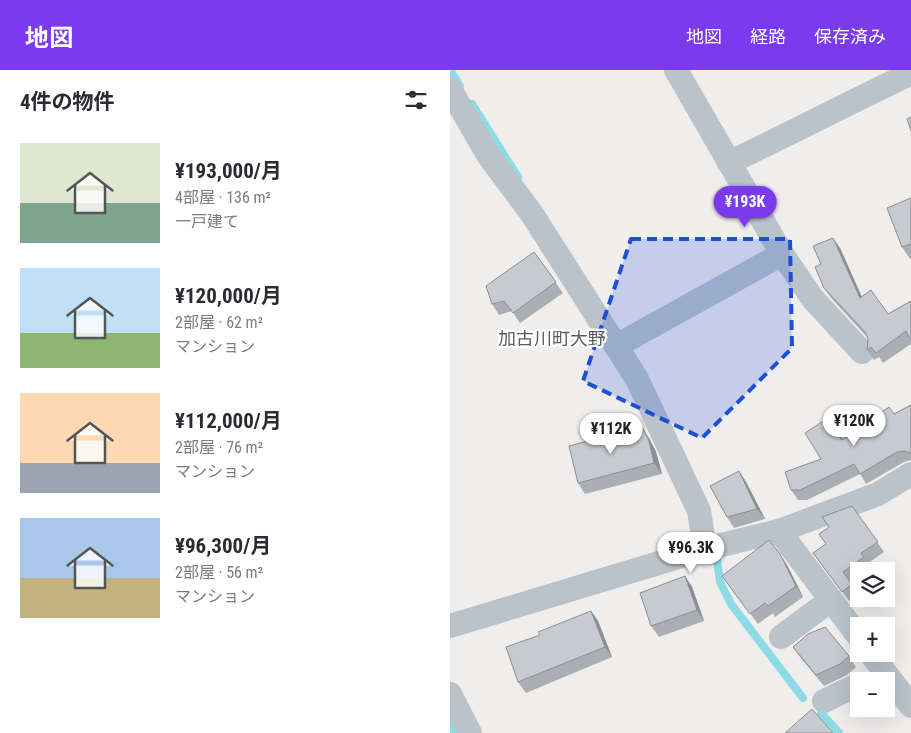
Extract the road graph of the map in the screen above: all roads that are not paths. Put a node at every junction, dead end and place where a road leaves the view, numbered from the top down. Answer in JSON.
{"nodes":[{"id":1,"x":676,"y":70,"type":"edge"},
{"id":2,"x":911,"y":73,"type":"edge"},
{"id":3,"x":450,"y":89,"type":"edge"},
{"id":4,"x":729,"y":163,"type":"junction"},
{"id":5,"x":782,"y":254,"type":"junction"},
{"id":6,"x":616,"y":346,"type":"junction"},
{"id":7,"x":862,"y":352,"type":"dead end"},
{"id":8,"x":911,"y":474,"type":"edge"},
{"id":9,"x":779,"y":531,"type":"junction"},
{"id":10,"x":705,"y":549,"type":"junction"},
{"id":11,"x":831,"y":600,"type":"junction"},
{"id":12,"x":850,"y":625,"type":"edge"},
{"id":13,"x":450,"y":626,"type":"edge"},
{"id":14,"x":781,"y":637,"type":"dead end"},
{"id":15,"x":878,"y":662,"type":"edge"},
{"id":16,"x":850,"y":687,"type":"edge"},
{"id":17,"x":450,"y":694,"type":"edge"},
{"id":18,"x":824,"y":701,"type":"dead end"},
{"id":19,"x":911,"y":706,"type":"edge"},
{"id":20,"x":470,"y":733,"type":"edge"}],
"edges":[{"from":1,"to":4,"type":"street"},
{"from":2,"to":4,"type":"street"},
{"from":3,"to":6,"type":"street"},
{"from":4,"to":5,"type":"street"},
{"from":5,"to":6,"type":"street"},
{"from":5,"to":7,"type":"street"},
{"from":6,"to":10,"type":"street"},
{"from":8,"to":9,"type":"street"},
{"from":9,"to":10,"type":"street"},
{"from":9,"to":11,"type":"street"},
{"from":10,"to":13,"type":"street"},
{"from":11,"to":12,"type":"street"},
{"from":11,"to":14,"type":"street"},
{"from":15,"to":19,"type":"street"},
{"from":16,"to":18,"type":"street"},
{"from":17,"to":20,"type":"street"}]}
